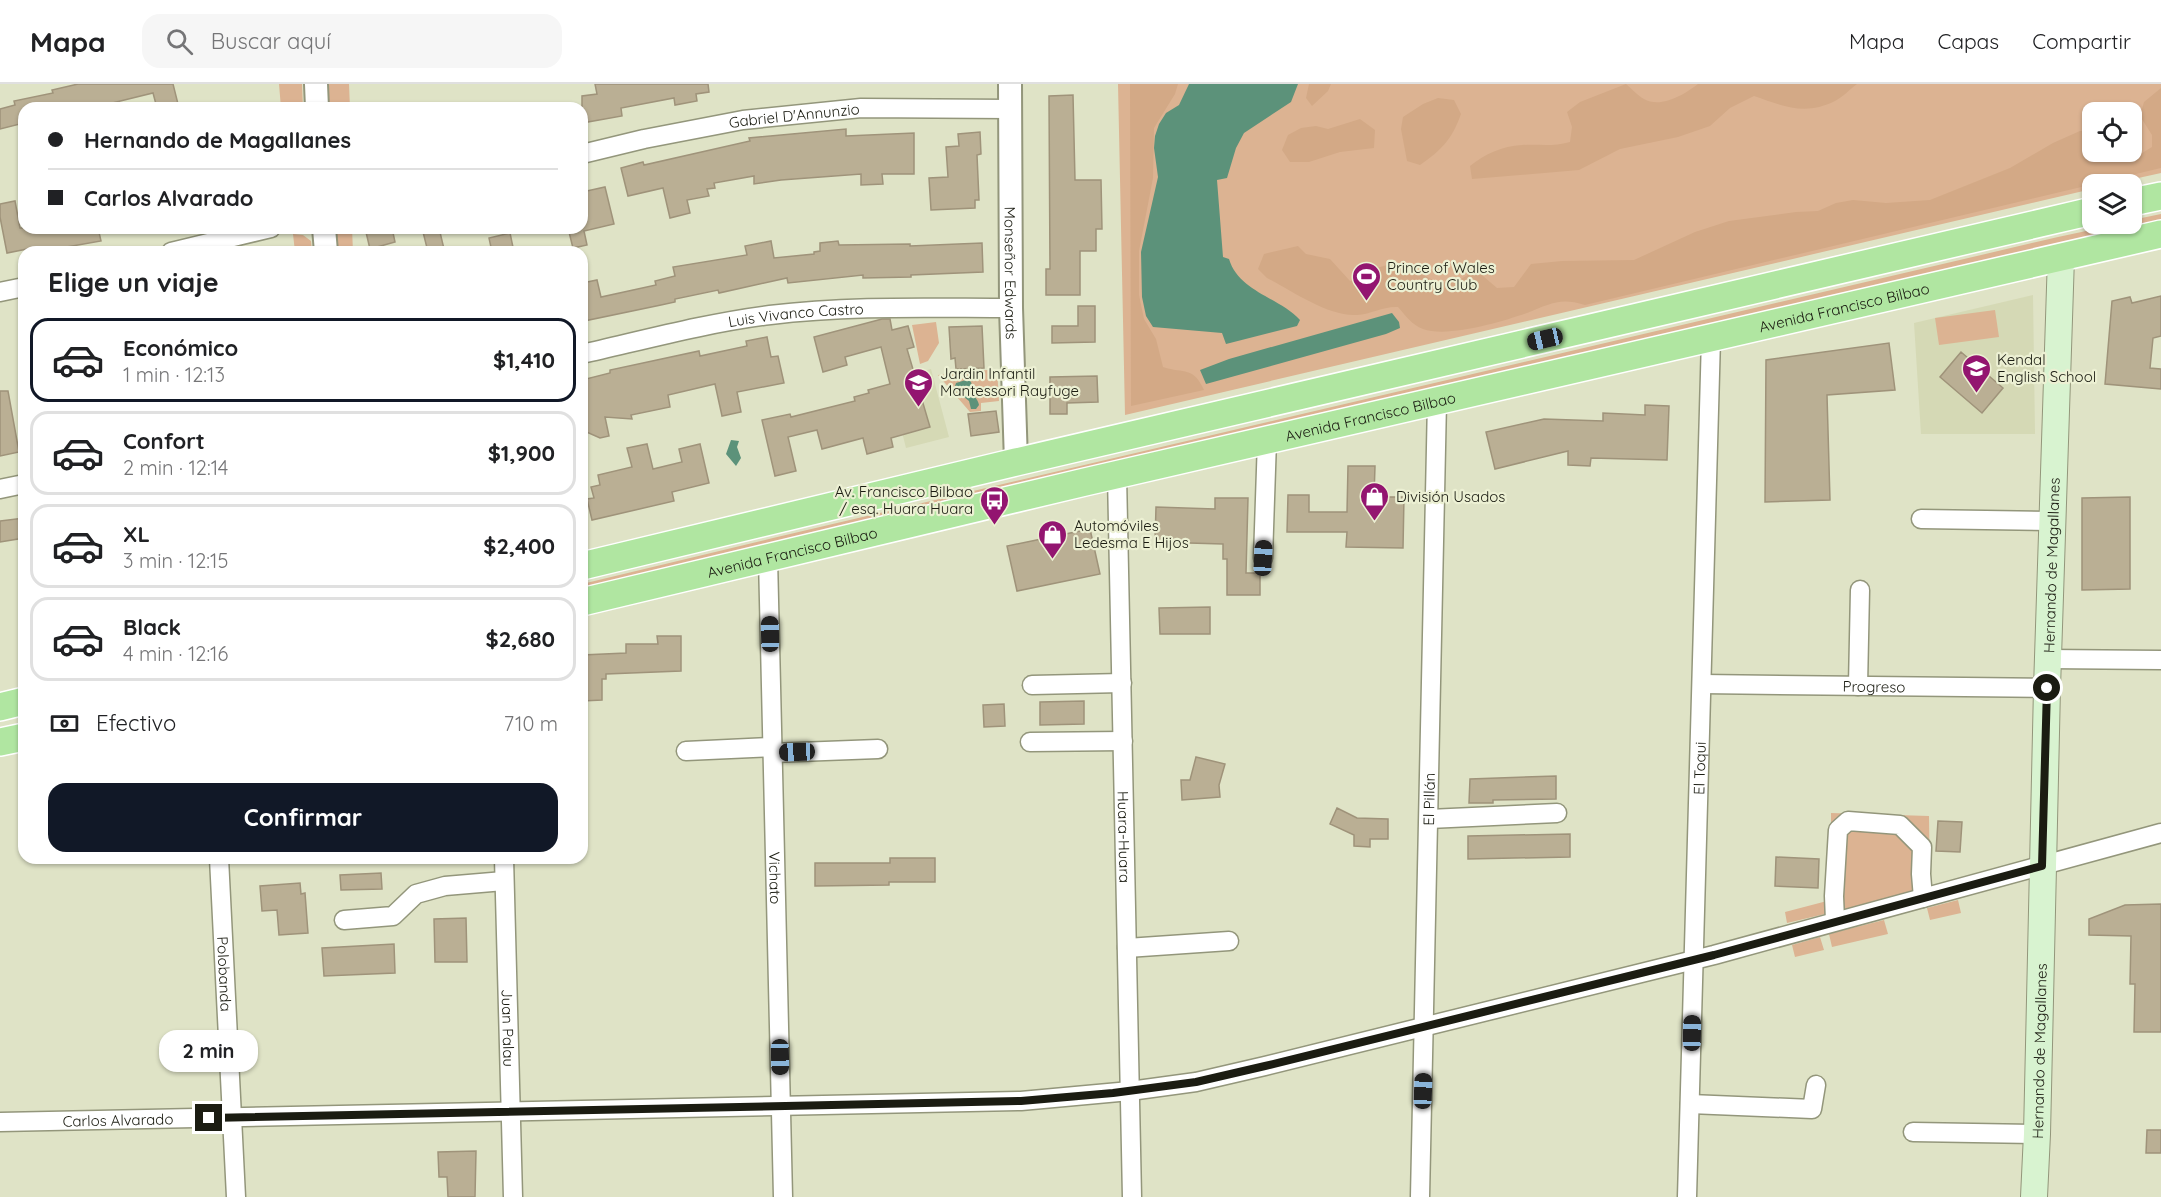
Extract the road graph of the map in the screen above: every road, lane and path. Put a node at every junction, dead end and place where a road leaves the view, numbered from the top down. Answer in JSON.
{"nodes":[{"id":1,"x":316,"y":84,"type":"edge"},
{"id":2,"x":1010,"y":84,"type":"edge"},
{"id":3,"x":317,"y":102,"type":"edge"},
{"id":4,"x":1010,"y":109,"type":"junction"},
{"id":5,"x":588,"y":153,"type":"edge"},
{"id":6,"x":2161,"y":196,"type":"edge"},
{"id":7,"x":2142,"y":200,"type":"edge"},
{"id":8,"x":2082,"y":213,"type":"edge"},
{"id":9,"x":2082,"y":215,"type":"edge"},
{"id":10,"x":246,"y":234,"type":"edge"},
{"id":11,"x":2161,"y":234,"type":"edge"},
{"id":12,"x":196,"y":246,"type":"edge"},
{"id":13,"x":2061,"y":257,"type":"junction"},
{"id":14,"x":18,"y":288,"type":"edge"},
{"id":15,"x":0,"y":292,"type":"edge"},
{"id":16,"x":1011,"y":308,"type":"junction"},
{"id":17,"x":1711,"y":338,"type":"junction"},
{"id":18,"x":588,"y":353,"type":"edge"},
{"id":19,"x":1437,"y":401,"type":"junction"},
{"id":20,"x":1267,"y":440,"type":"junction"},
{"id":21,"x":1016,"y":462,"type":"junction"},
{"id":22,"x":1117,"y":475,"type":"junction"},
{"id":23,"x":18,"y":484,"type":"edge"},
{"id":24,"x":0,"y":489,"type":"edge"},
{"id":25,"x":978,"y":508,"type":"junction"},
{"id":26,"x":1921,"y":519,"type":"dead end"},
{"id":27,"x":2052,"y":521,"type":"junction"},
{"id":28,"x":768,"y":558,"type":"junction"},
{"id":29,"x":1263,"y":558,"type":"dead end"},
{"id":30,"x":588,"y":565,"type":"edge"},
{"id":31,"x":1860,"y":590,"type":"dead end"},
{"id":32,"x":588,"y":601,"type":"edge"},
{"id":33,"x":2048,"y":659,"type":"junction"},
{"id":34,"x":2161,"y":660,"type":"edge"},
{"id":35,"x":1122,"y":683,"type":"junction"},
{"id":36,"x":1702,"y":684,"type":"junction"},
{"id":37,"x":1032,"y":685,"type":"dead end"},
{"id":38,"x":1858,"y":686,"type":"junction"},
{"id":39,"x":2047,"y":688,"type":"junction"},
{"id":40,"x":18,"y":702,"type":"edge"},
{"id":41,"x":0,"y":707,"type":"edge"},
{"id":42,"x":18,"y":738,"type":"edge"},
{"id":43,"x":1123,"y":741,"type":"junction"},
{"id":44,"x":0,"y":742,"type":"edge"},
{"id":45,"x":1030,"y":742,"type":"dead end"},
{"id":46,"x":878,"y":749,"type":"dead end"},
{"id":47,"x":772,"y":750,"type":"junction"},
{"id":48,"x":686,"y":751,"type":"dead end"},
{"id":49,"x":1557,"y":813,"type":"dead end"},
{"id":50,"x":1429,"y":819,"type":"junction"},
{"id":51,"x":2161,"y":833,"type":"edge"},
{"id":52,"x":219,"y":864,"type":"edge"},
{"id":53,"x":504,"y":864,"type":"edge"},
{"id":54,"x":2042,"y":866,"type":"junction"},
{"id":55,"x":504,"y":881,"type":"junction"},
{"id":56,"x":1923,"y":898,"type":"junction"},
{"id":57,"x":344,"y":920,"type":"dead end"},
{"id":58,"x":1835,"y":921,"type":"junction"},
{"id":59,"x":1229,"y":941,"type":"dead end"},
{"id":60,"x":1127,"y":948,"type":"junction"},
{"id":61,"x":1694,"y":959,"type":"junction"},
{"id":62,"x":1424,"y":1026,"type":"junction"},
{"id":63,"x":1816,"y":1085,"type":"dead end"},
{"id":64,"x":1130,"y":1091,"type":"junction"},
{"id":65,"x":1690,"y":1104,"type":"junction"},
{"id":66,"x":781,"y":1106,"type":"junction"},
{"id":67,"x":512,"y":1112,"type":"junction"},
{"id":68,"x":232,"y":1118,"type":"junction"},
{"id":69,"x":0,"y":1122,"type":"edge"},
{"id":70,"x":1913,"y":1132,"type":"dead end"},
{"id":71,"x":2037,"y":1134,"type":"junction"},
{"id":72,"x":236,"y":1197,"type":"edge"},
{"id":73,"x":513,"y":1197,"type":"edge"},
{"id":74,"x":783,"y":1197,"type":"edge"},
{"id":75,"x":1132,"y":1197,"type":"edge"},
{"id":76,"x":1420,"y":1197,"type":"edge"},
{"id":77,"x":1688,"y":1197,"type":"edge"},
{"id":78,"x":2034,"y":1197,"type":"edge"}],
"edges":[{"from":1,"to":3,"type":"street"},
{"from":2,"to":4,"type":"street","name":"Monseñor Edwards"},
{"from":4,"to":5,"type":"street","name":"Gabriel D'Annunzio"},
{"from":4,"to":16,"type":"street","name":"Monseñor Edwards"},
{"from":6,"to":7,"type":"main road"},
{"from":8,"to":21,"type":"main road"},
{"from":9,"to":13,"type":"main road"},
{"from":10,"to":12,"type":"street"},
{"from":11,"to":13,"type":"main road","name":"Avenida Francisco Bilbao"},
{"from":13,"to":17,"type":"main road","name":"Avenida Francisco Bilbao"},
{"from":13,"to":27,"type":"main road","name":"Hernando de Magallanes"},
{"from":14,"to":15,"type":"street"},
{"from":16,"to":18,"type":"street","name":"Luis Vivanco Castro"},
{"from":16,"to":21,"type":"street","name":"Monseñor Edwards"},
{"from":17,"to":19,"type":"main road","name":"Avenida Francisco Bilbao"},
{"from":17,"to":36,"type":"street","name":"El Toqui"},
{"from":19,"to":20,"type":"main road","name":"Avenida Francisco Bilbao"},
{"from":19,"to":50,"type":"street","name":"El Pillán"},
{"from":20,"to":22,"type":"main road","name":"Avenida Francisco Bilbao"},
{"from":20,"to":29,"type":"street"},
{"from":21,"to":25,"type":"main road"},
{"from":21,"to":30,"type":"main road"},
{"from":22,"to":25,"type":"main road","name":"Avenida Francisco Bilbao"},
{"from":22,"to":35,"type":"street","name":"Huara-Huara"},
{"from":23,"to":24,"type":"street"},
{"from":25,"to":28,"type":"main road","name":"Avenida Francisco Bilbao"},
{"from":26,"to":27,"type":"street"},
{"from":27,"to":33,"type":"main road","name":"Hernando de Magallanes"},
{"from":28,"to":32,"type":"main road","name":"Avenida Francisco Bilbao"},
{"from":28,"to":47,"type":"street","name":"Vichato"},
{"from":31,"to":38,"type":"street"},
{"from":33,"to":34,"type":"street"},
{"from":33,"to":39,"type":"main road","name":"Hernando de Magallanes"},
{"from":35,"to":37,"type":"street"},
{"from":35,"to":43,"type":"street","name":"Huara-Huara"},
{"from":36,"to":38,"type":"street","name":"Progreso"},
{"from":36,"to":61,"type":"street","name":"El Toqui"},
{"from":38,"to":39,"type":"street","name":"Progreso"},
{"from":39,"to":54,"type":"main road","name":"Hernando de Magallanes"},
{"from":40,"to":41,"type":"main road"},
{"from":42,"to":44,"type":"main road"},
{"from":43,"to":45,"type":"street"},
{"from":43,"to":60,"type":"street","name":"Huara-Huara"},
{"from":46,"to":47,"type":"street"},
{"from":47,"to":48,"type":"street"},
{"from":47,"to":66,"type":"street","name":"Vichato"},
{"from":49,"to":50,"type":"street"},
{"from":50,"to":62,"type":"street","name":"El Pillán"},
{"from":51,"to":54,"type":"street","name":"Carlos Alvarado"},
{"from":52,"to":68,"type":"street","name":"Polobanda"},
{"from":53,"to":55,"type":"street","name":"Juan Palau"},
{"from":54,"to":56,"type":"street","name":"Carlos Alvarado"},
{"from":54,"to":71,"type":"main road","name":"Hernando de Magallanes"},
{"from":55,"to":57,"type":"street"},
{"from":55,"to":67,"type":"street","name":"Juan Palau"},
{"from":56,"to":58,"type":"street","name":"Carlos Alvarado"},
{"from":56,"to":58,"type":"street"},
{"from":58,"to":61,"type":"street","name":"Carlos Alvarado"},
{"from":59,"to":60,"type":"street"},
{"from":60,"to":64,"type":"street","name":"Huara-Huara"},
{"from":61,"to":62,"type":"street","name":"Carlos Alvarado"},
{"from":61,"to":65,"type":"street","name":"El Toqui"},
{"from":62,"to":64,"type":"street","name":"Carlos Alvarado"},
{"from":62,"to":76,"type":"street","name":"El Pillán"},
{"from":63,"to":65,"type":"street"},
{"from":64,"to":66,"type":"street","name":"Carlos Alvarado"},
{"from":64,"to":75,"type":"street","name":"Huara-Huara"},
{"from":65,"to":77,"type":"street","name":"El Toqui"},
{"from":66,"to":67,"type":"street","name":"Carlos Alvarado"},
{"from":66,"to":74,"type":"street","name":"Vichato"},
{"from":67,"to":68,"type":"street","name":"Carlos Alvarado"},
{"from":67,"to":73,"type":"street","name":"Juan Palau"},
{"from":68,"to":69,"type":"street","name":"Carlos Alvarado"},
{"from":68,"to":72,"type":"street","name":"Polobanda"},
{"from":70,"to":71,"type":"street"},
{"from":71,"to":78,"type":"main road","name":"Hernando de Magallanes"}]}
